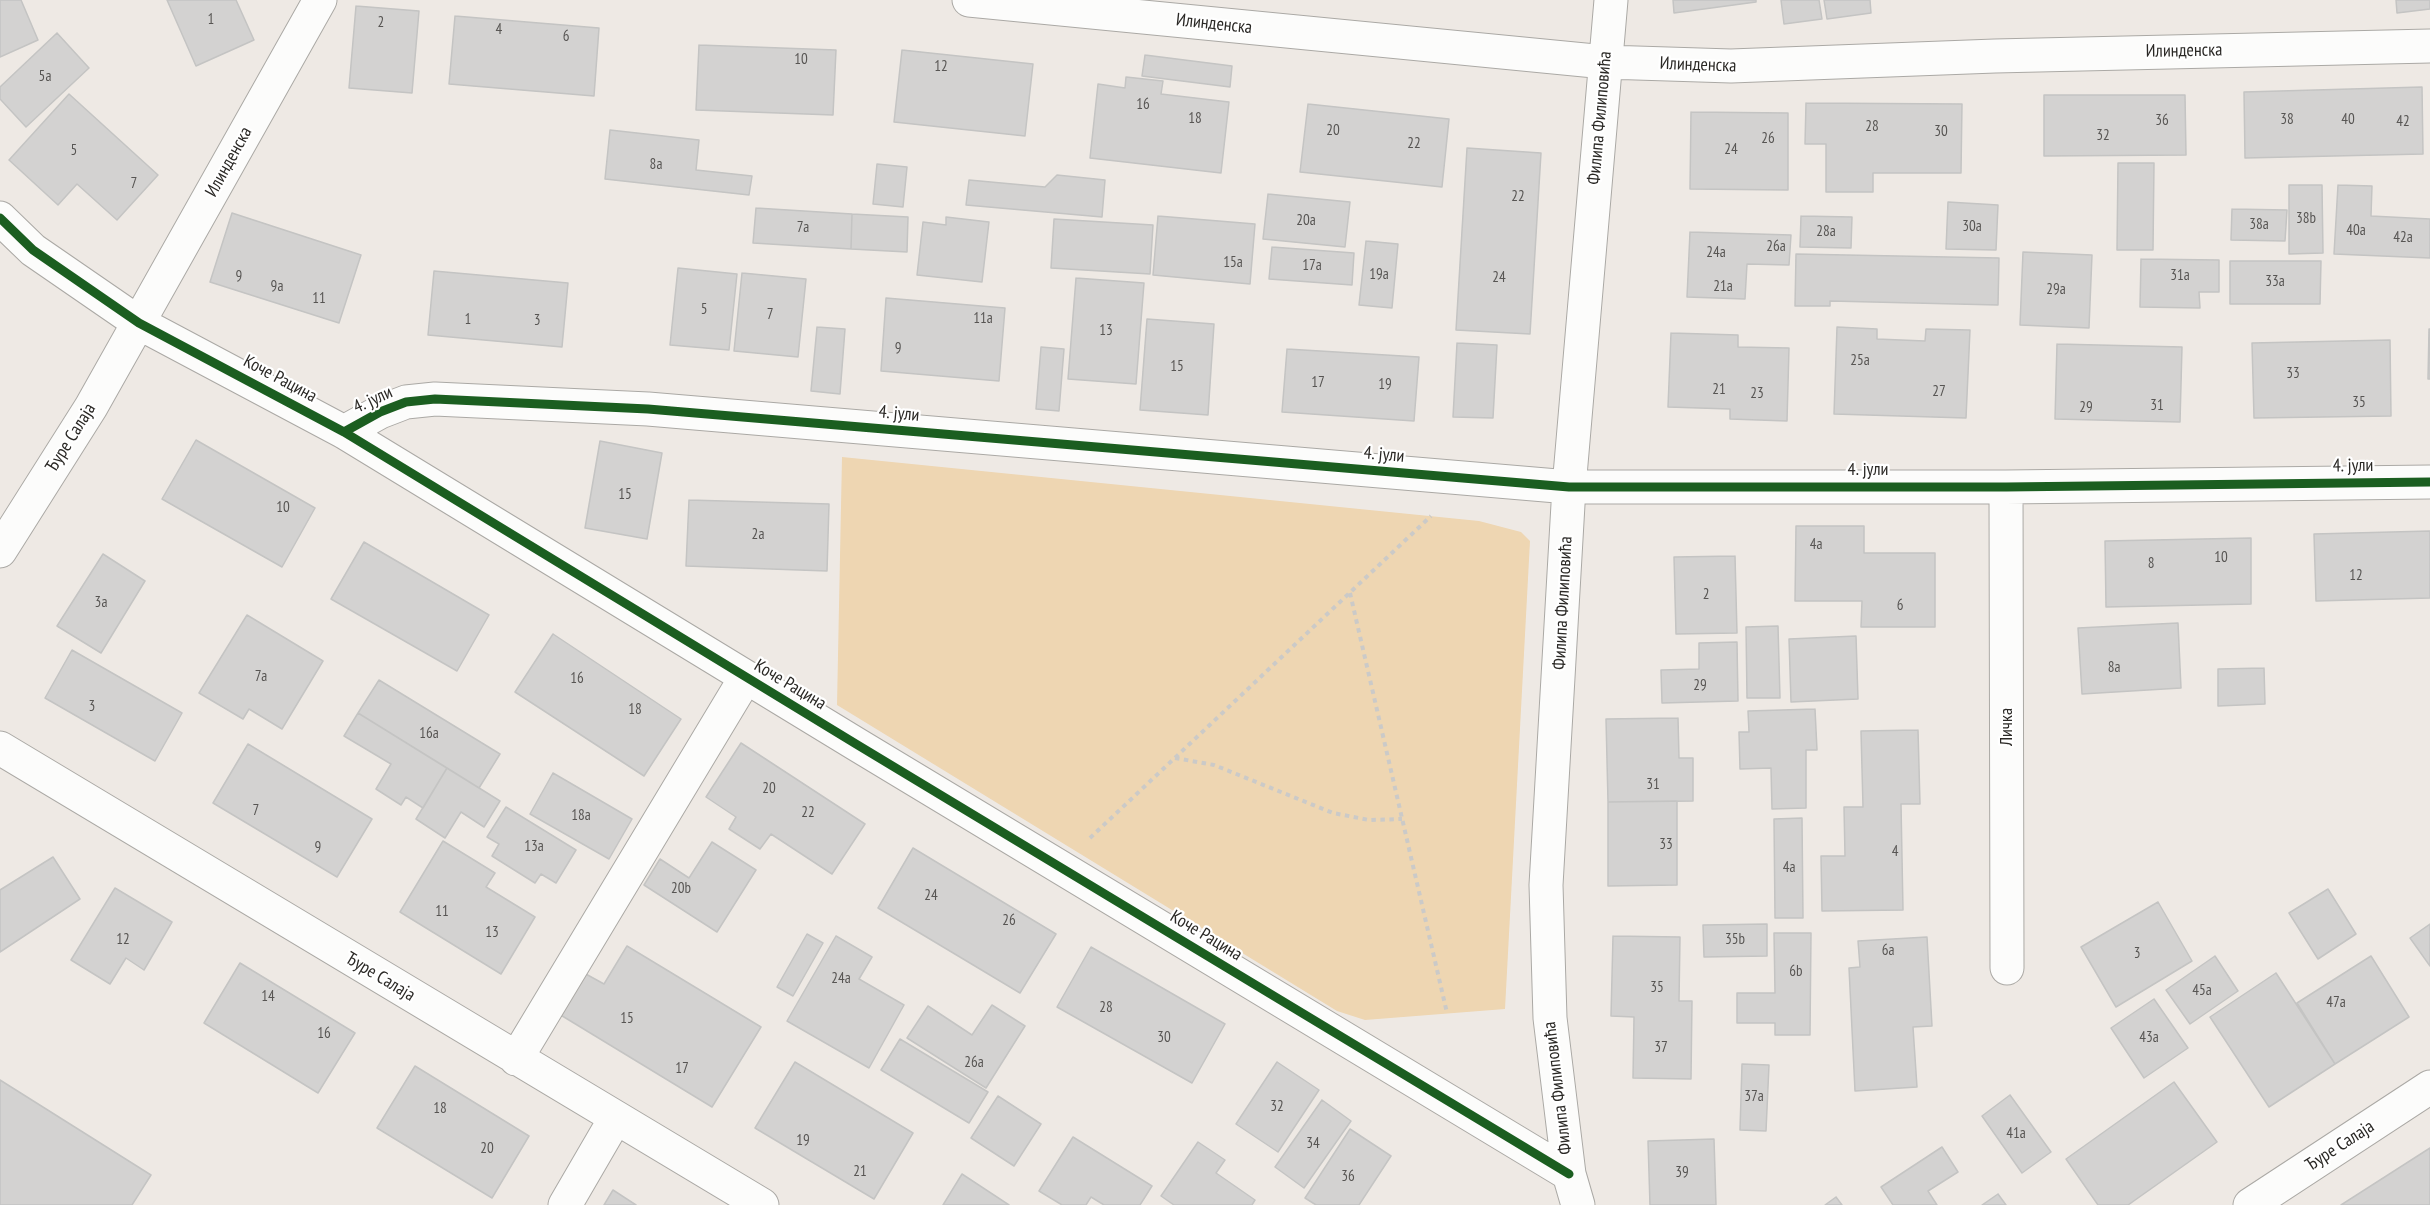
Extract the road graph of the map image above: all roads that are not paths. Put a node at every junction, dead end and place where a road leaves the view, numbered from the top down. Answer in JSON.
{"nodes":[{"id":1,"x":320,"y":0,"type":"edge"},
{"id":2,"x":969,"y":0,"type":"edge"},
{"id":3,"x":1611,"y":0,"type":"edge"},
{"id":4,"x":2430,"y":45,"type":"edge"},
{"id":5,"x":1605,"y":62,"type":"junction"},
{"id":6,"x":0,"y":218,"type":"edge"},
{"id":7,"x":139,"y":323,"type":"junction"},
{"id":8,"x":344,"y":432,"type":"junction"},
{"id":9,"x":2430,"y":482,"type":"edge"},
{"id":10,"x":1569,"y":487,"type":"junction"},
{"id":11,"x":2006,"y":487,"type":"junction"},
{"id":12,"x":0,"y":551,"type":"edge"},
{"id":13,"x":746,"y":677,"type":"junction"},
{"id":14,"x":0,"y":748,"type":"edge"},
{"id":15,"x":2007,"y":968,"type":"dead end"},
{"id":16,"x":516,"y":1059,"type":"junction"},
{"id":17,"x":2430,"y":1087,"type":"edge"},
{"id":18,"x":615,"y":1119,"type":"junction"},
{"id":19,"x":1569,"y":1174,"type":"junction"},
{"id":20,"x":565,"y":1205,"type":"edge"},
{"id":21,"x":762,"y":1205,"type":"edge"},
{"id":22,"x":1578,"y":1205,"type":"edge"},
{"id":23,"x":2250,"y":1205,"type":"edge"}],
"edges":[{"from":1,"to":7,"type":"street","name":"Илинденска"},
{"from":2,"to":5,"type":"street","name":"Илинденска"},
{"from":3,"to":5,"type":"street","name":"Филипа Филиповића"},
{"from":4,"to":5,"type":"street","name":"Илинденска"},
{"from":5,"to":10,"type":"street","name":"Филипа Филиповића"},
{"from":6,"to":7,"type":"street","name":"Коче Рацина"},
{"from":7,"to":8,"type":"street","name":"Коче Рацина"},
{"from":7,"to":12,"type":"street","name":"Ђуре Салаја"},
{"from":8,"to":10,"type":"street","name":"4. јули"},
{"from":8,"to":13,"type":"street","name":"Коче Рацина"},
{"from":9,"to":11,"type":"street","name":"4. јули"},
{"from":10,"to":11,"type":"street","name":"4. јули"},
{"from":10,"to":19,"type":"street","name":"Филипа Филиповића"},
{"from":11,"to":15,"type":"street","name":"Личка"},
{"from":13,"to":16,"type":"street"},
{"from":13,"to":19,"type":"street","name":"Коче Рацина"},
{"from":14,"to":16,"type":"street","name":"Ђуре Салаја"},
{"from":16,"to":18,"type":"street","name":"Ђуре Салаја"},
{"from":17,"to":23,"type":"street","name":"Ђуре Салаја"},
{"from":18,"to":20,"type":"street"},
{"from":18,"to":21,"type":"street","name":"Ђуре Салаја"},
{"from":19,"to":22,"type":"street","name":"Филипа Филиповића"}]}
